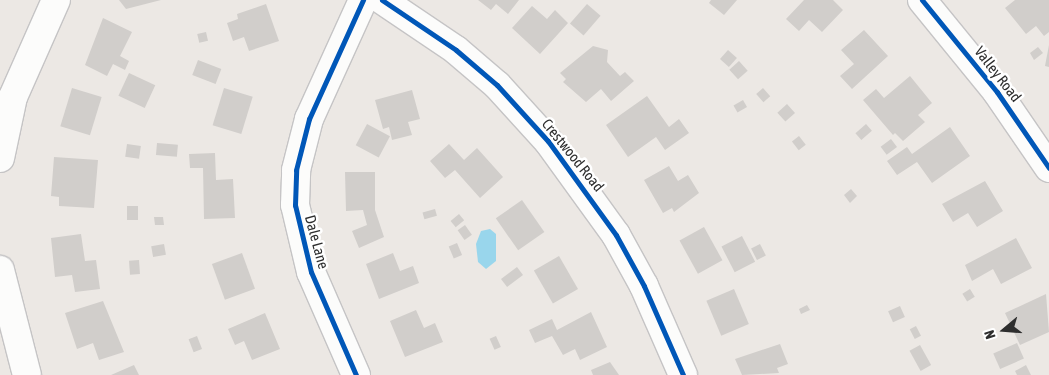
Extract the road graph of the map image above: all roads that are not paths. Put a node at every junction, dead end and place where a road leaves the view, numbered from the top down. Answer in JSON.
{"nodes":[{"id":1,"x":56,"y":0,"type":"edge"},
{"id":2,"x":363,"y":0,"type":"edge"},
{"id":3,"x":382,"y":0,"type":"edge"},
{"id":4,"x":922,"y":0,"type":"edge"},
{"id":5,"x":0,"y":158,"type":"edge"},
{"id":6,"x":1049,"y":168,"type":"edge"},
{"id":7,"x":0,"y":270,"type":"edge"},
{"id":8,"x":27,"y":375,"type":"edge"},
{"id":9,"x":356,"y":375,"type":"edge"},
{"id":10,"x":683,"y":375,"type":"edge"}],
"edges":[{"from":1,"to":5,"type":"street"},
{"from":2,"to":9,"type":"street","name":"Dale Lane"},
{"from":3,"to":10,"type":"street","name":"Crestwood Road"},
{"from":4,"to":6,"type":"street","name":"Valley Road"},
{"from":7,"to":8,"type":"street"}]}
